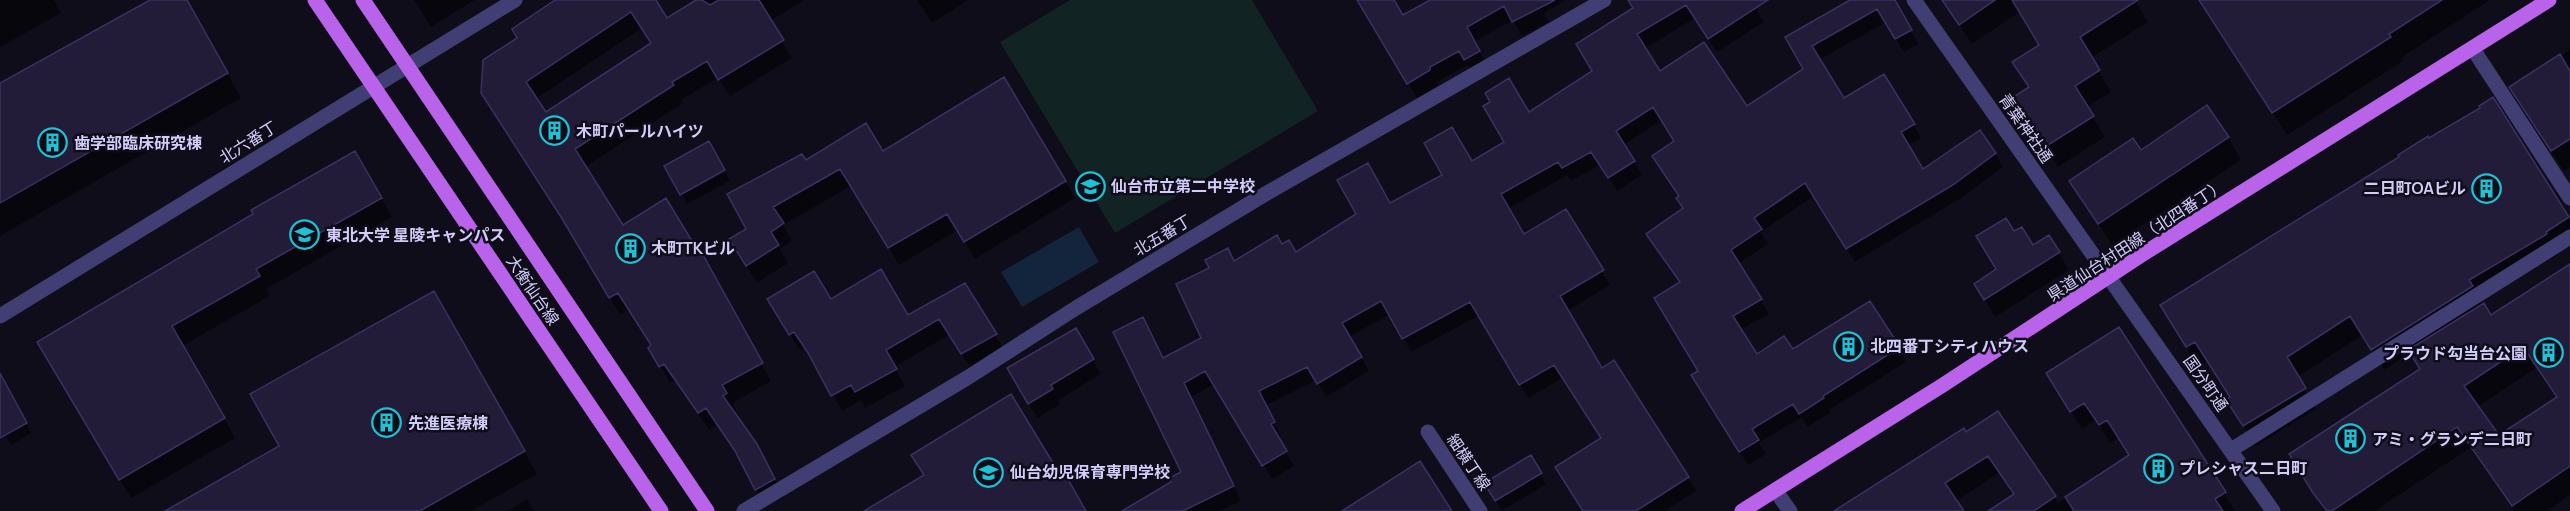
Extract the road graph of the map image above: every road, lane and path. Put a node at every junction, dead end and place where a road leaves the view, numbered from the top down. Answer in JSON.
{"nodes":[{"id":1,"x":315,"y":0,"type":"edge"},
{"id":2,"x":363,"y":0,"type":"edge"},
{"id":3,"x":515,"y":0,"type":"edge"},
{"id":4,"x":1604,"y":0,"type":"edge"},
{"id":5,"x":1914,"y":0,"type":"edge"},
{"id":6,"x":2549,"y":0,"type":"edge"},
{"id":7,"x":2473,"y":48,"type":"junction"},
{"id":8,"x":408,"y":67,"type":"junction"},
{"id":9,"x":373,"y":87,"type":"junction"},
{"id":10,"x":2570,"y":198,"type":"edge"},
{"id":11,"x":2570,"y":237,"type":"edge"},
{"id":12,"x":2108,"y":277,"type":"junction"},
{"id":13,"x":0,"y":316,"type":"edge"},
{"id":14,"x":1428,"y":432,"type":"dead end"},
{"id":15,"x":2231,"y":450,"type":"junction"},
{"id":16,"x":1775,"y":490,"type":"junction"},
{"id":17,"x":2265,"y":508,"type":"edge"},
{"id":18,"x":661,"y":511,"type":"edge"},
{"id":19,"x":707,"y":511,"type":"edge"},
{"id":20,"x":744,"y":511,"type":"edge"},
{"id":21,"x":1480,"y":511,"type":"edge"},
{"id":22,"x":1742,"y":511,"type":"edge"},
{"id":23,"x":1790,"y":511,"type":"edge"}],
"edges":[{"from":1,"to":9,"type":"main road","name":"大衡仙台線"},
{"from":2,"to":8,"type":"main road","name":"大衡仙台線"},
{"from":3,"to":8,"type":"street","name":"北六番丁"},
{"from":4,"to":20,"type":"street","name":"北五番丁"},
{"from":5,"to":12,"type":"street","name":"青葉神社通"},
{"from":6,"to":7,"type":"main road","name":"県道仙台村田線（北四番丁）"},
{"from":7,"to":10,"type":"street"},
{"from":7,"to":12,"type":"main road","name":"県道仙台村田線（北四番丁）"},
{"from":8,"to":9,"type":"street","name":"北六番丁"},
{"from":8,"to":19,"type":"main road","name":"大衡仙台線"},
{"from":9,"to":13,"type":"street","name":"北六番丁"},
{"from":9,"to":18,"type":"main road","name":"大衡仙台線"},
{"from":11,"to":15,"type":"street"},
{"from":12,"to":15,"type":"street","name":"国分町通"},
{"from":12,"to":16,"type":"main road","name":"県道仙台村田線（北四番丁）"},
{"from":14,"to":21,"type":"street","name":"細横丁線"},
{"from":15,"to":17,"type":"street","name":"国分町通"},
{"from":16,"to":22,"type":"main road","name":"県道仙台村田線（北四番丁）"},
{"from":16,"to":23,"type":"street"}]}
